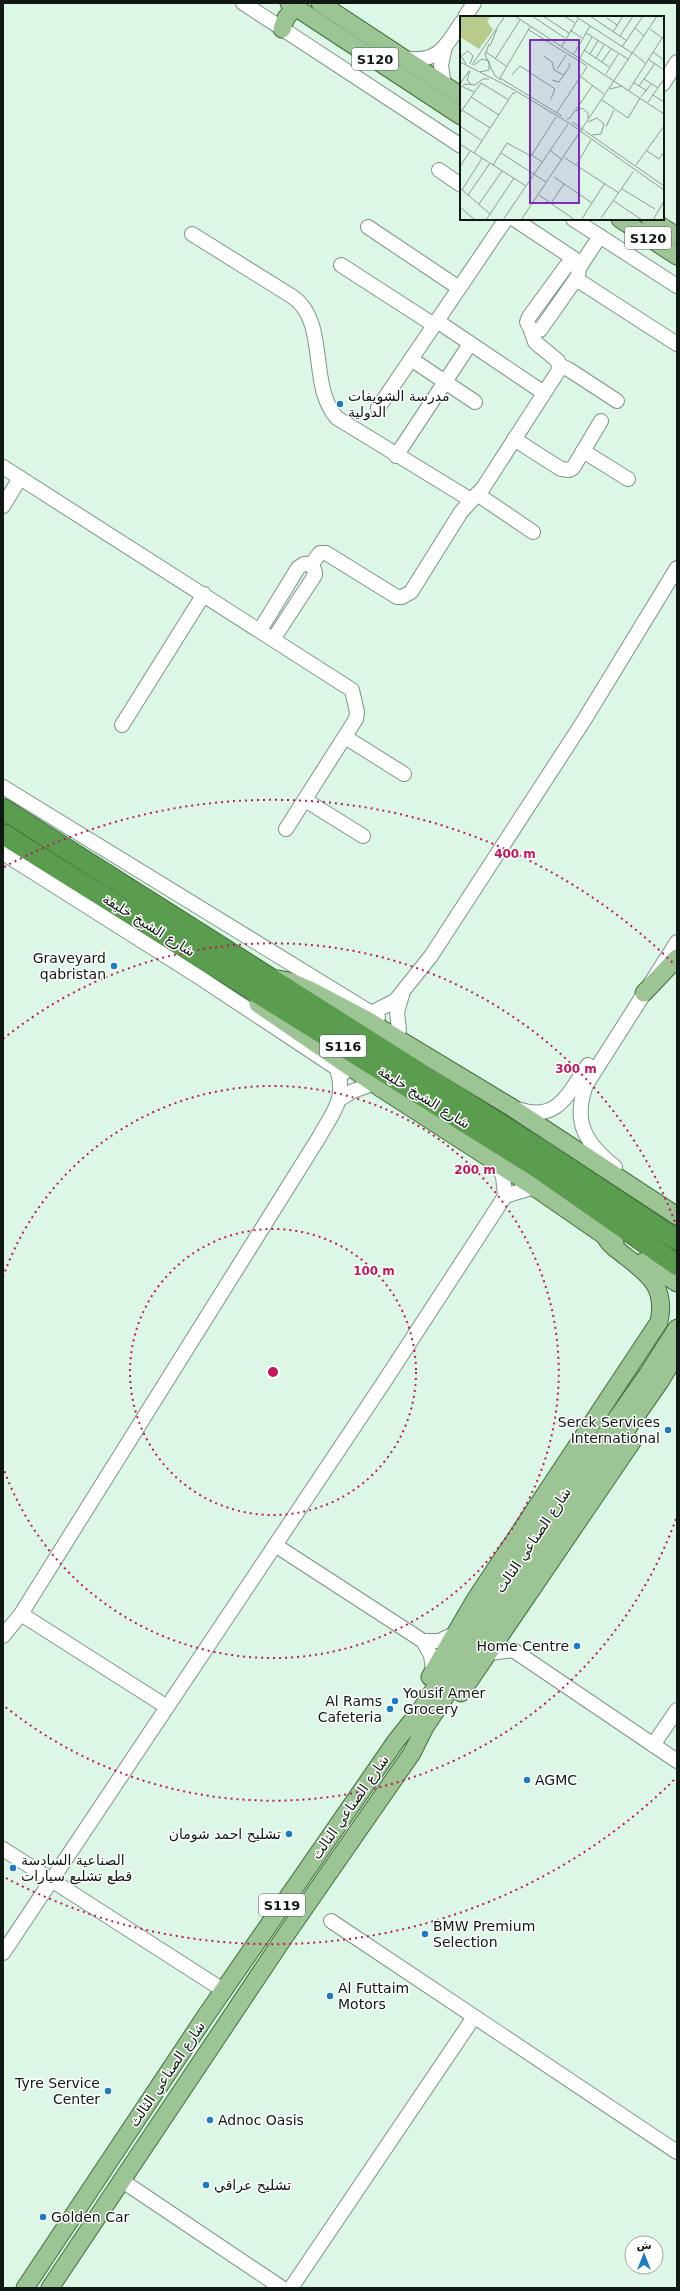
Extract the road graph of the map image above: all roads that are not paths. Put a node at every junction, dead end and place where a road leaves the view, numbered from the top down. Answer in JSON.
{"nodes":[{"id":1,"x":243,"y":3,"type":"edge"},
{"id":2,"x":320,"y":3,"type":"edge"},
{"id":3,"x":474,"y":3,"type":"edge"},
{"id":4,"x":292,"y":5,"type":"edge"},
{"id":5,"x":466,"y":16,"type":"edge"},
{"id":6,"x":460,"y":24,"type":"edge"},
{"id":7,"x":282,"y":29,"type":"junction"},
{"id":8,"x":445,"y":47,"type":"junction"},
{"id":9,"x":403,"y":58,"type":"junction"},
{"id":10,"x":677,"y":62,"type":"edge"},
{"id":11,"x":664,"y":82,"type":"edge"},
{"id":12,"x":444,"y":86,"type":"junction"},
{"id":13,"x":460,"y":95,"type":"edge"},
{"id":14,"x":460,"y":115,"type":"edge"},
{"id":15,"x":460,"y":145,"type":"edge"},
{"id":16,"x":439,"y":170,"type":"dead end"},
{"id":17,"x":460,"y":184,"type":"edge"},
{"id":18,"x":505,"y":220,"type":"edge"},
{"id":19,"x":515,"y":220,"type":"edge"},
{"id":20,"x":575,"y":220,"type":"edge"},
{"id":21,"x":622,"y":220,"type":"edge"},
{"id":22,"x":652,"y":220,"type":"edge"},
{"id":23,"x":368,"y":227,"type":"dead end"},
{"id":24,"x":192,"y":234,"type":"dead end"},
{"id":25,"x":676,"y":235,"type":"edge"},
{"id":26,"x":600,"y":236,"type":"junction"},
{"id":27,"x":677,"y":256,"type":"edge"},
{"id":28,"x":341,"y":265,"type":"dead end"},
{"id":29,"x":579,"y":270,"type":"junction"},
{"id":30,"x":677,"y":286,"type":"edge"},
{"id":31,"x":460,"y":288,"type":"junction"},
{"id":32,"x":436,"y":323,"type":"junction"},
{"id":33,"x":470,"y":344,"type":"junction"},
{"id":34,"x":677,"y":344,"type":"edge"},
{"id":35,"x":411,"y":359,"type":"junction"},
{"id":36,"x":559,"y":365,"type":"junction"},
{"id":37,"x":445,"y":382,"type":"junction"},
{"id":38,"x":544,"y":393,"type":"junction"},
{"id":39,"x":617,"y":401,"type":"dead end"},
{"id":40,"x":475,"y":402,"type":"dead end"},
{"id":41,"x":378,"y":408,"type":"dead end"},
{"id":42,"x":601,"y":421,"type":"dead end"},
{"id":43,"x":514,"y":439,"type":"junction"},
{"id":44,"x":583,"y":451,"type":"junction"},
{"id":45,"x":396,"y":456,"type":"junction"},
{"id":46,"x":3,"y":467,"type":"edge"},
{"id":47,"x":20,"y":478,"type":"junction"},
{"id":48,"x":628,"y":479,"type":"dead end"},
{"id":49,"x":474,"y":497,"type":"junction"},
{"id":50,"x":3,"y":506,"type":"edge"},
{"id":51,"x":533,"y":532,"type":"dead end"},
{"id":52,"x":311,"y":565,"type":"junction"},
{"id":53,"x":677,"y":568,"type":"edge"},
{"id":54,"x":204,"y":594,"type":"junction"},
{"id":55,"x":281,"y":597,"type":"junction"},
{"id":56,"x":295,"y":606,"type":"junction"},
{"id":57,"x":260,"y":630,"type":"junction"},
{"id":58,"x":274,"y":638,"type":"junction"},
{"id":59,"x":122,"y":725,"type":"dead end"},
{"id":60,"x":345,"y":737,"type":"junction"},
{"id":61,"x":404,"y":774,"type":"dead end"},
{"id":62,"x":3,"y":786,"type":"edge"},
{"id":63,"x":305,"y":800,"type":"junction"},
{"id":64,"x":3,"y":809,"type":"edge"},
{"id":65,"x":286,"y":830,"type":"dead end"},
{"id":66,"x":3,"y":834,"type":"edge"},
{"id":67,"x":362,"y":836,"type":"dead end"},
{"id":68,"x":3,"y":853,"type":"edge"},
{"id":69,"x":85,"y":886,"type":"junction"},
{"id":70,"x":62,"y":890,"type":"junction"},
{"id":71,"x":677,"y":934,"type":"edge"},
{"id":72,"x":677,"y":942,"type":"edge"},
{"id":73,"x":677,"y":958,"type":"edge"},
{"id":74,"x":233,"y":978,"type":"junction"},
{"id":75,"x":270,"y":978,"type":"junction"},
{"id":76,"x":644,"y":993,"type":"junction"},
{"id":77,"x":402,"y":995,"type":"junction"},
{"id":78,"x":371,"y":1013,"type":"junction"},
{"id":79,"x":398,"y":1030,"type":"junction"},
{"id":80,"x":337,"y":1069,"type":"junction"},
{"id":81,"x":447,"y":1069,"type":"junction"},
{"id":82,"x":367,"y":1086,"type":"junction"},
{"id":83,"x":340,"y":1098,"type":"junction"},
{"id":84,"x":400,"y":1101,"type":"junction"},
{"id":85,"x":511,"y":1107,"type":"junction"},
{"id":86,"x":497,"y":1164,"type":"junction"},
{"id":87,"x":534,"y":1187,"type":"junction"},
{"id":88,"x":634,"y":1187,"type":"junction"},
{"id":89,"x":505,"y":1196,"type":"junction"},
{"id":90,"x":677,"y":1216,"type":"edge"},
{"id":91,"x":605,"y":1236,"type":"junction"},
{"id":92,"x":677,"y":1240,"type":"edge"},
{"id":93,"x":677,"y":1266,"type":"edge"},
{"id":94,"x":677,"y":1283,"type":"edge"},
{"id":95,"x":677,"y":1328,"type":"edge"},
{"id":96,"x":677,"y":1353,"type":"edge"},
{"id":97,"x":677,"y":1374,"type":"edge"},
{"id":98,"x":549,"y":1528,"type":"junction"},
{"id":99,"x":275,"y":1545,"type":"junction"},
{"id":100,"x":21,"y":1614,"type":"junction"},
{"id":101,"x":508,"y":1625,"type":"junction"},
{"id":102,"x":454,"y":1634,"type":"junction"},
{"id":103,"x":3,"y":1636,"type":"edge"},
{"id":104,"x":423,"y":1641,"type":"junction"},
{"id":105,"x":513,"y":1650,"type":"junction"},
{"id":106,"x":490,"y":1653,"type":"junction"},
{"id":107,"x":433,"y":1671,"type":"junction"},
{"id":108,"x":167,"y":1707,"type":"junction"},
{"id":109,"x":677,"y":1710,"type":"edge"},
{"id":110,"x":396,"y":1741,"type":"junction"},
{"id":111,"x":653,"y":1745,"type":"junction"},
{"id":112,"x":412,"y":1753,"type":"junction"},
{"id":113,"x":677,"y":1761,"type":"edge"},
{"id":114,"x":3,"y":1849,"type":"edge"},
{"id":115,"x":50,"y":1879,"type":"junction"},
{"id":116,"x":331,"y":1921,"type":"dead end"},
{"id":117,"x":3,"y":1952,"type":"edge"},
{"id":118,"x":223,"y":1990,"type":"junction"},
{"id":119,"x":474,"y":2017,"type":"junction"},
{"id":120,"x":677,"y":2152,"type":"edge"},
{"id":121,"x":121,"y":2180,"type":"junction"},
{"id":122,"x":25,"y":2288,"type":"edge"},
{"id":123,"x":50,"y":2288,"type":"edge"},
{"id":124,"x":282,"y":2288,"type":"edge"},
{"id":125,"x":291,"y":2288,"type":"edge"}],
"edges":[{"from":1,"to":7,"type":"street"},
{"from":2,"to":9,"type":"main road","number":"S120"},
{"from":3,"to":5,"type":"street"},
{"from":4,"to":7,"type":"main road"},
{"from":4,"to":14,"type":"main road","number":"S120"},
{"from":6,"to":8,"type":"street"},
{"from":7,"to":15,"type":"street"},
{"from":8,"to":9,"type":"street"},
{"from":8,"to":12,"type":"street"},
{"from":9,"to":12,"type":"main road","number":"S120"},
{"from":10,"to":11,"type":"street"},
{"from":12,"to":13,"type":"main road","number":"S120"},
{"from":16,"to":17,"type":"street"},
{"from":18,"to":31,"type":"street"},
{"from":19,"to":29,"type":"street"},
{"from":20,"to":26,"type":"street"},
{"from":21,"to":27,"type":"main road","number":"S120"},
{"from":22,"to":25,"type":"main road","number":"S120"},
{"from":23,"to":31,"type":"street"},
{"from":24,"to":45,"type":"street"},
{"from":26,"to":29,"type":"street"},
{"from":26,"to":30,"type":"street"},
{"from":28,"to":32,"type":"street"},
{"from":29,"to":34,"type":"street"},
{"from":29,"to":36,"type":"street"},
{"from":31,"to":32,"type":"street"},
{"from":32,"to":33,"type":"street"},
{"from":32,"to":35,"type":"street"},
{"from":33,"to":37,"type":"street"},
{"from":33,"to":38,"type":"street"},
{"from":35,"to":37,"type":"street"},
{"from":35,"to":41,"type":"street"},
{"from":36,"to":38,"type":"street"},
{"from":36,"to":39,"type":"street"},
{"from":37,"to":40,"type":"street"},
{"from":37,"to":45,"type":"street"},
{"from":38,"to":43,"type":"street"},
{"from":42,"to":44,"type":"street"},
{"from":43,"to":44,"type":"street"},
{"from":43,"to":49,"type":"street"},
{"from":44,"to":48,"type":"street"},
{"from":45,"to":49,"type":"street"},
{"from":46,"to":47,"type":"street"},
{"from":47,"to":50,"type":"street"},
{"from":47,"to":54,"type":"street"},
{"from":49,"to":51,"type":"street"},
{"from":49,"to":52,"type":"street"},
{"from":52,"to":55,"type":"street"},
{"from":52,"to":56,"type":"street"},
{"from":53,"to":77,"type":"street"},
{"from":54,"to":57,"type":"street"},
{"from":54,"to":59,"type":"street"},
{"from":55,"to":56,"type":"street"},
{"from":55,"to":57,"type":"street"},
{"from":56,"to":58,"type":"street"},
{"from":57,"to":58,"type":"street"},
{"from":58,"to":60,"type":"street"},
{"from":60,"to":61,"type":"street"},
{"from":60,"to":63,"type":"street"},
{"from":62,"to":78,"type":"street"},
{"from":63,"to":65,"type":"street"},
{"from":63,"to":67,"type":"street"},
{"from":64,"to":75,"type":"highway","name":"شارع الشيخ خليفة","number":"S116"},
{"from":66,"to":69,"type":"highway","name":"شارع الشيخ خليفة","number":"S116"},
{"from":68,"to":70,"type":"street"},
{"from":69,"to":70,"type":"highway"},
{"from":69,"to":74,"type":"highway","name":"شارع الشيخ خليفة","number":"S116"},
{"from":70,"to":80,"type":"street"},
{"from":71,"to":85,"type":"street"},
{"from":72,"to":76,"type":"street"},
{"from":73,"to":76,"type":"main road"},
{"from":74,"to":84,"type":"main road"},
{"from":74,"to":93,"type":"highway","name":"شارع الشيخ خليفة","number":"S116"},
{"from":75,"to":81,"type":"main road"},
{"from":75,"to":92,"type":"highway","name":"شارع الشيخ خليفة","number":"S116"},
{"from":76,"to":88,"type":"street"},
{"from":77,"to":78,"type":"street"},
{"from":77,"to":79,"type":"street"},
{"from":78,"to":79,"type":"street"},
{"from":79,"to":81,"type":"street"},
{"from":80,"to":82,"type":"street"},
{"from":80,"to":83,"type":"street"},
{"from":81,"to":85,"type":"main road"},
{"from":82,"to":83,"type":"street"},
{"from":82,"to":84,"type":"street"},
{"from":83,"to":100,"type":"street"},
{"from":84,"to":86,"type":"main road"},
{"from":85,"to":88,"type":"main road"},
{"from":86,"to":87,"type":"main road"},
{"from":86,"to":89,"type":"street"},
{"from":87,"to":89,"type":"street"},
{"from":87,"to":91,"type":"main road"},
{"from":88,"to":90,"type":"main road"},
{"from":89,"to":99,"type":"street"},
{"from":91,"to":94,"type":"main road"},
{"from":91,"to":102,"type":"main road"},
{"from":95,"to":98,"type":"main road","name":"شارع الصناعي الثالث","number":"S119"},
{"from":96,"to":98,"type":"main road","name":"شارع الصناعي الثالث","number":"S119"},
{"from":97,"to":101,"type":"main road"},
{"from":98,"to":110,"type":"main road","name":"شارع الصناعي الثالث","number":"S119"},
{"from":98,"to":112,"type":"main road","name":"شارع الصناعي الثالث","number":"S119"},
{"from":99,"to":104,"type":"street"},
{"from":99,"to":108,"type":"street"},
{"from":100,"to":103,"type":"street"},
{"from":100,"to":108,"type":"street"},
{"from":101,"to":105,"type":"street"},
{"from":101,"to":106,"type":"main road"},
{"from":102,"to":104,"type":"street"},
{"from":102,"to":107,"type":"main road"},
{"from":104,"to":107,"type":"street"},
{"from":105,"to":106,"type":"street"},
{"from":105,"to":111,"type":"street"},
{"from":106,"to":112,"type":"main road"},
{"from":107,"to":110,"type":"main road"},
{"from":108,"to":115,"type":"street"},
{"from":109,"to":111,"type":"street"},
{"from":110,"to":118,"type":"main road","name":"شارع الصناعي الثالث","number":"S119"},
{"from":111,"to":113,"type":"street"},
{"from":112,"to":121,"type":"main road","name":"شارع الصناعي الثالث","number":"S119"},
{"from":114,"to":115,"type":"street"},
{"from":115,"to":117,"type":"street"},
{"from":115,"to":118,"type":"street"},
{"from":116,"to":119,"type":"street"},
{"from":118,"to":122,"type":"main road","name":"شارع الصناعي الثالث","number":"S119"},
{"from":119,"to":120,"type":"street"},
{"from":119,"to":125,"type":"street"},
{"from":121,"to":123,"type":"main road","name":"شارع الصناعي الثالث","number":"S119"},
{"from":121,"to":124,"type":"street"}]}
